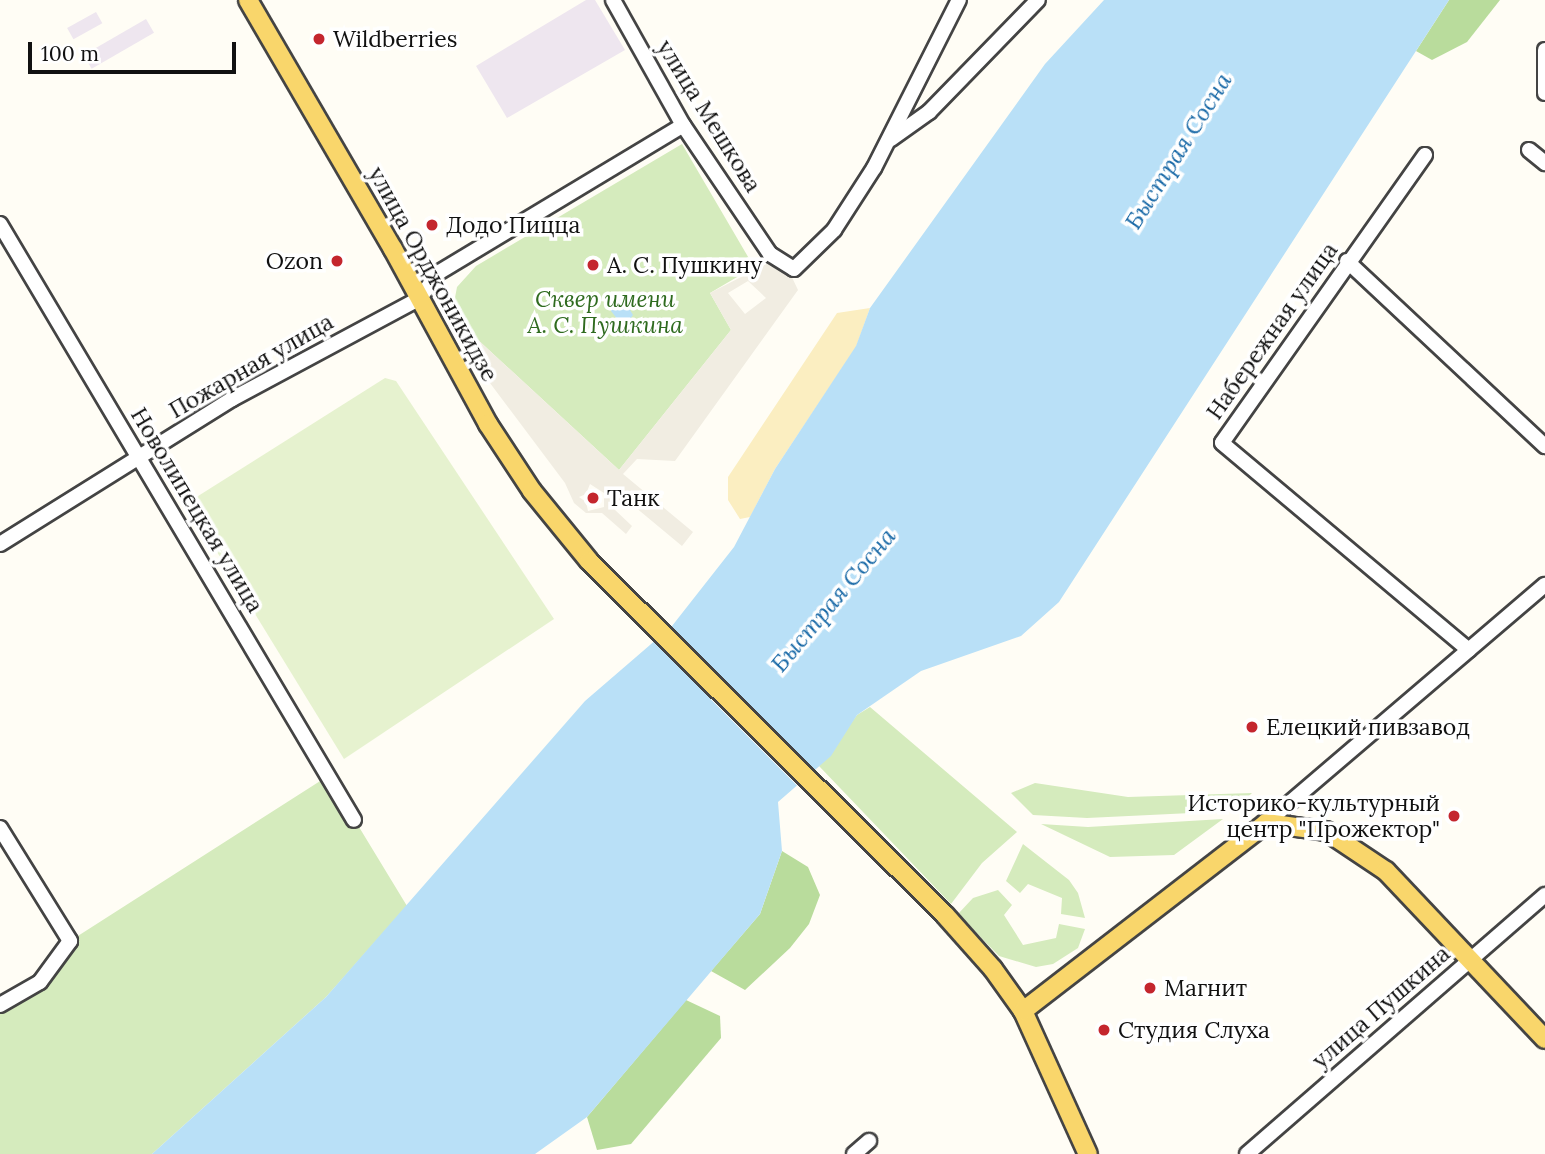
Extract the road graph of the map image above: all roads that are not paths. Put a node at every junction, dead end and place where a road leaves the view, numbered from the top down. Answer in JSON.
{"nodes":[{"id":1,"x":248,"y":0,"type":"edge"},
{"id":2,"x":613,"y":0,"type":"edge"},
{"id":3,"x":959,"y":0,"type":"edge"},
{"id":4,"x":1038,"y":0,"type":"edge"},
{"id":5,"x":1545,"y":50,"type":"edge"},
{"id":6,"x":1545,"y":93,"type":"edge"},
{"id":7,"x":682,"y":124,"type":"junction"},
{"id":8,"x":887,"y":142,"type":"junction"},
{"id":9,"x":1529,"y":150,"type":"dead end"},
{"id":10,"x":1425,"y":155,"type":"dead end"},
{"id":11,"x":1545,"y":163,"type":"edge"},
{"id":12,"x":0,"y":224,"type":"edge"},
{"id":13,"x":1347,"y":261,"type":"junction"},
{"id":14,"x":420,"y":298,"type":"junction"},
{"id":15,"x":1545,"y":446,"type":"edge"},
{"id":16,"x":140,"y":457,"type":"junction"},
{"id":17,"x":0,"y":544,"type":"edge"},
{"id":18,"x":1545,"y":585,"type":"edge"},
{"id":19,"x":1469,"y":650,"type":"junction"},
{"id":20,"x":354,"y":820,"type":"dead end"},
{"id":21,"x":1266,"y":823,"type":"junction"},
{"id":22,"x":0,"y":828,"type":"edge"},
{"id":23,"x":1545,"y":895,"type":"edge"},
{"id":24,"x":1471,"y":959,"type":"junction"},
{"id":25,"x":0,"y":1005,"type":"edge"},
{"id":26,"x":1023,"y":1012,"type":"junction"},
{"id":27,"x":1545,"y":1039,"type":"edge"},
{"id":28,"x":869,"y":1141,"type":"dead end"},
{"id":29,"x":854,"y":1154,"type":"edge"},
{"id":30,"x":1088,"y":1154,"type":"edge"},
{"id":31,"x":1247,"y":1154,"type":"edge"}],
"edges":[{"from":1,"to":14,"type":"main road","name":"улица Орджоникидзе"},
{"from":2,"to":7,"type":"street","name":"улица Мешкова"},
{"from":3,"to":8,"type":"street"},
{"from":4,"to":8,"type":"street"},
{"from":5,"to":6,"type":"street"},
{"from":7,"to":8,"type":"street","name":"улица Мешкова"},
{"from":7,"to":14,"type":"street"},
{"from":9,"to":11,"type":"street"},
{"from":10,"to":13,"type":"street","name":"Набережная улица"},
{"from":12,"to":16,"type":"street","name":"Новолипецкая улица"},
{"from":13,"to":15,"type":"street"},
{"from":13,"to":19,"type":"street","name":"Набережная улица"},
{"from":14,"to":16,"type":"street","name":"Пожарная улица"},
{"from":14,"to":26,"type":"main road","name":"улица Орджоникидзе"},
{"from":16,"to":17,"type":"street","name":"Пожарная улица"},
{"from":16,"to":20,"type":"street","name":"Новолипецкая улица"},
{"from":18,"to":19,"type":"street"},
{"from":19,"to":21,"type":"street"},
{"from":21,"to":24,"type":"main road"},
{"from":21,"to":26,"type":"main road"},
{"from":22,"to":25,"type":"street"},
{"from":23,"to":24,"type":"street","name":"улица Пушкина"},
{"from":24,"to":27,"type":"main road"},
{"from":24,"to":31,"type":"street","name":"улица Пушкина"},
{"from":26,"to":30,"type":"main road","name":"улица Орджоникидзе"},
{"from":28,"to":29,"type":"street"}]}
